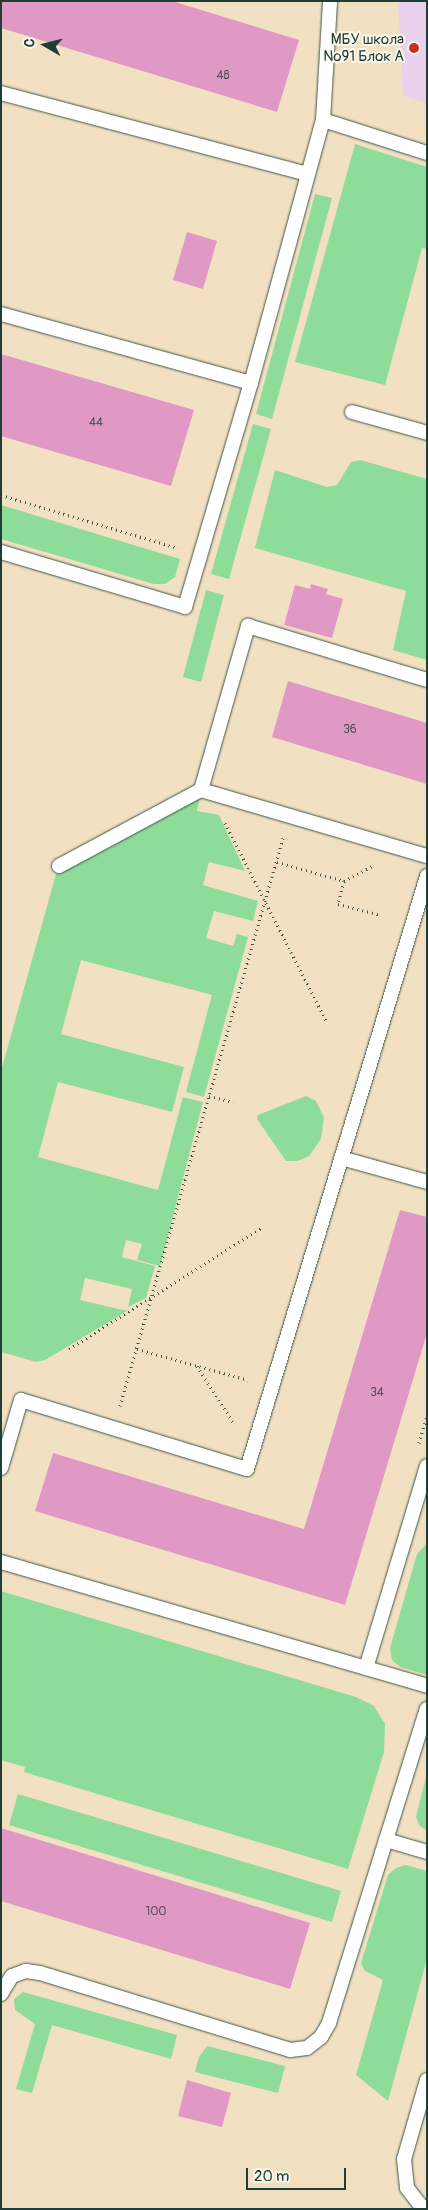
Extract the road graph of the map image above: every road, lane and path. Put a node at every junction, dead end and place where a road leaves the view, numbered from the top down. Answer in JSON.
{"nodes":[{"id":1,"x":330,"y":1,"type":"edge"},
{"id":2,"x":1,"y":93,"type":"edge"},
{"id":3,"x":323,"y":120,"type":"junction"},
{"id":4,"x":427,"y":153,"type":"edge"},
{"id":5,"x":308,"y":174,"type":"junction"},
{"id":6,"x":1,"y":314,"type":"edge"},
{"id":7,"x":251,"y":383,"type":"junction"},
{"id":8,"x":352,"y":412,"type":"dead end"},
{"id":9,"x":427,"y":433,"type":"edge"},
{"id":10,"x":1,"y":495,"type":"edge"},
{"id":11,"x":1,"y":552,"type":"edge"},
{"id":12,"x":200,"y":555,"type":"junction"},
{"id":13,"x":427,"y":680,"type":"edge"},
{"id":14,"x":205,"y":791,"type":"junction"},
{"id":15,"x":290,"y":816,"type":"junction"},
{"id":16,"x":403,"y":849,"type":"junction"},
{"id":17,"x":427,"y":856,"type":"edge"},
{"id":18,"x":277,"y":862,"type":"junction"},
{"id":19,"x":59,"y":866,"type":"dead end"},
{"id":20,"x":427,"y":876,"type":"edge"},
{"id":21,"x":344,"y":881,"type":"junction"},
{"id":22,"x":265,"y":902,"type":"junction"},
{"id":23,"x":381,"y":915,"type":"dead end"},
{"id":24,"x":327,"y":1022,"type":"dead end"},
{"id":25,"x":210,"y":1096,"type":"junction"},
{"id":26,"x":233,"y":1102,"type":"dead end"},
{"id":27,"x":341,"y":1158,"type":"junction"},
{"id":28,"x":427,"y":1182,"type":"edge"},
{"id":29,"x":263,"y":1227,"type":"dead end"},
{"id":30,"x":151,"y":1298,"type":"junction"},
{"id":31,"x":69,"y":1349,"type":"dead end"},
{"id":32,"x":137,"y":1349,"type":"junction"},
{"id":33,"x":197,"y":1366,"type":"junction"},
{"id":34,"x":248,"y":1380,"type":"dead end"},
{"id":35,"x":233,"y":1422,"type":"dead end"},
{"id":36,"x":114,"y":1429,"type":"junction"},
{"id":37,"x":1,"y":1468,"type":"edge"},
{"id":38,"x":425,"y":1475,"type":"edge"},
{"id":39,"x":1,"y":1562,"type":"edge"},
{"id":40,"x":366,"y":1668,"type":"junction"},
{"id":41,"x":427,"y":1686,"type":"edge"},
{"id":42,"x":427,"y":1709,"type":"edge"},
{"id":43,"x":386,"y":1840,"type":"junction"},
{"id":44,"x":427,"y":1852,"type":"edge"},
{"id":45,"x":1,"y":1994,"type":"edge"},
{"id":46,"x":427,"y":2080,"type":"edge"},
{"id":47,"x":427,"y":2208,"type":"edge"}],
"edges":[{"from":1,"to":3,"type":"lane"},
{"from":2,"to":5,"type":"lane"},
{"from":3,"to":4,"type":"lane"},
{"from":3,"to":5,"type":"lane"},
{"from":5,"to":7,"type":"lane"},
{"from":6,"to":7,"type":"lane"},
{"from":7,"to":12,"type":"lane"},
{"from":8,"to":9,"type":"lane"},
{"from":10,"to":12,"type":"path"},
{"from":11,"to":12,"type":"lane"},
{"from":13,"to":14,"type":"lane"},
{"from":14,"to":15,"type":"lane"},
{"from":14,"to":19,"type":"lane"},
{"from":14,"to":22,"type":"path"},
{"from":15,"to":16,"type":"lane"},
{"from":15,"to":18,"type":"path"},
{"from":16,"to":17,"type":"lane"},
{"from":16,"to":21,"type":"path"},
{"from":18,"to":21,"type":"path"},
{"from":18,"to":22,"type":"path"},
{"from":20,"to":27,"type":"lane"},
{"from":21,"to":23,"type":"path"},
{"from":22,"to":24,"type":"path"},
{"from":22,"to":25,"type":"path"},
{"from":25,"to":26,"type":"path"},
{"from":25,"to":30,"type":"path"},
{"from":27,"to":28,"type":"lane"},
{"from":27,"to":36,"type":"lane"},
{"from":29,"to":30,"type":"path"},
{"from":30,"to":31,"type":"path"},
{"from":30,"to":32,"type":"path"},
{"from":32,"to":33,"type":"path"},
{"from":32,"to":36,"type":"path"},
{"from":33,"to":34,"type":"path"},
{"from":33,"to":35,"type":"path"},
{"from":36,"to":37,"type":"lane"},
{"from":38,"to":40,"type":"lane"},
{"from":39,"to":40,"type":"lane"},
{"from":40,"to":41,"type":"lane"},
{"from":42,"to":43,"type":"lane"},
{"from":43,"to":44,"type":"lane"},
{"from":43,"to":45,"type":"lane"},
{"from":46,"to":47,"type":"lane"}]}
